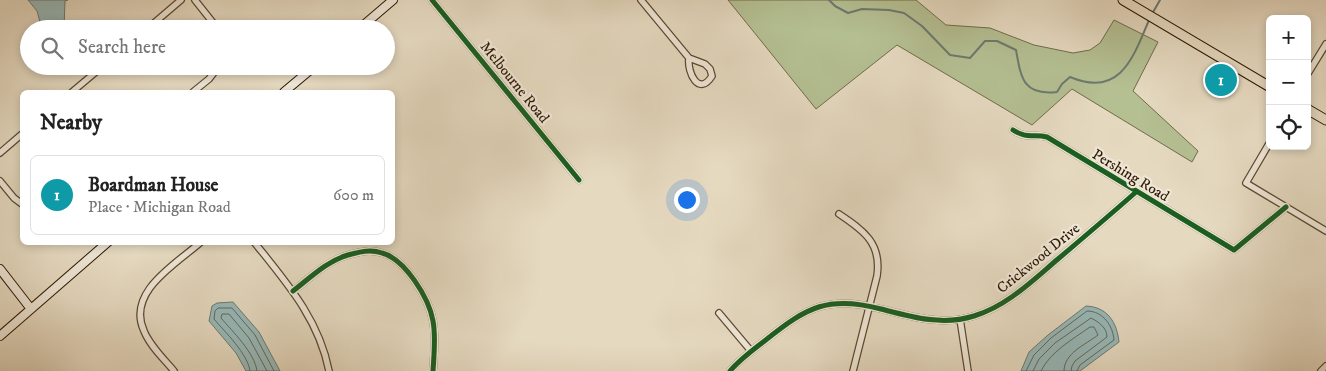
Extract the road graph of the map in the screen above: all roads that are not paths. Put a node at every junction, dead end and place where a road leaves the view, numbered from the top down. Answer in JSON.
{"nodes":[{"id":1,"x":181,"y":0,"type":"edge"},
{"id":2,"x":195,"y":0,"type":"edge"},
{"id":3,"x":393,"y":0,"type":"edge"},
{"id":4,"x":432,"y":0,"type":"edge"},
{"id":5,"x":642,"y":0,"type":"edge"},
{"id":6,"x":1123,"y":0,"type":"edge"},
{"id":7,"x":158,"y":20,"type":"edge"},
{"id":8,"x":211,"y":20,"type":"edge"},
{"id":9,"x":370,"y":20,"type":"edge"},
{"id":10,"x":1326,"y":44,"type":"edge"},
{"id":11,"x":689,"y":58,"type":"junction"},
{"id":12,"x":1311,"y":68,"type":"edge"},
{"id":13,"x":92,"y":75,"type":"edge"},
{"id":14,"x":212,"y":75,"type":"edge"},
{"id":15,"x":304,"y":75,"type":"edge"},
{"id":16,"x":1266,"y":85,"type":"edge"},
{"id":17,"x":74,"y":90,"type":"edge"},
{"id":18,"x":196,"y":90,"type":"edge"},
{"id":19,"x":286,"y":90,"type":"edge"},
{"id":20,"x":1311,"y":111,"type":"edge"},
{"id":21,"x":1326,"y":120,"type":"edge"},
{"id":22,"x":1013,"y":130,"type":"dead end"},
{"id":23,"x":20,"y":136,"type":"edge"},
{"id":24,"x":1266,"y":149,"type":"edge"},
{"id":25,"x":0,"y":153,"type":"edge"},
{"id":26,"x":579,"y":180,"type":"dead end"},
{"id":27,"x":0,"y":181,"type":"edge"},
{"id":28,"x":1136,"y":192,"type":"junction"},
{"id":29,"x":20,"y":202,"type":"edge"},
{"id":30,"x":1286,"y":207,"type":"junction"},
{"id":31,"x":839,"y":214,"type":"dead end"},
{"id":32,"x":1326,"y":222,"type":"edge"},
{"id":33,"x":1324,"y":230,"type":"edge"},
{"id":34,"x":105,"y":245,"type":"edge"},
{"id":35,"x":198,"y":245,"type":"edge"},
{"id":36,"x":256,"y":245,"type":"edge"},
{"id":37,"x":0,"y":269,"type":"edge"},
{"id":38,"x":293,"y":291,"type":"junction"},
{"id":39,"x":868,"y":306,"type":"junction"},
{"id":40,"x":31,"y":309,"type":"junction"},
{"id":41,"x":719,"y":313,"type":"dead end"},
{"id":42,"x":960,"y":319,"type":"junction"},
{"id":43,"x":0,"y":336,"type":"edge"},
{"id":44,"x":751,"y":351,"type":"junction"},
{"id":45,"x":1326,"y":366,"type":"edge"},
{"id":46,"x":174,"y":371,"type":"edge"},
{"id":47,"x":329,"y":371,"type":"edge"},
{"id":48,"x":433,"y":371,"type":"edge"},
{"id":49,"x":730,"y":371,"type":"edge"},
{"id":50,"x":853,"y":371,"type":"edge"},
{"id":51,"x":968,"y":371,"type":"edge"},
{"id":52,"x":1321,"y":371,"type":"edge"}],
"edges":[{"from":1,"to":7,"type":"street"},
{"from":2,"to":8,"type":"street"},
{"from":3,"to":9,"type":"main road"},
{"from":4,"to":26,"type":"street","name":"Melbourne Road"},
{"from":5,"to":11,"type":"street"},
{"from":6,"to":16,"type":"main road"},
{"from":10,"to":12,"type":"street"},
{"from":11,"to":11,"type":"street"},
{"from":13,"to":17,"type":"street"},
{"from":14,"to":18,"type":"street"},
{"from":15,"to":19,"type":"main road"},
{"from":20,"to":21,"type":"main road"},
{"from":22,"to":28,"type":"street","name":"Pershing Road"},
{"from":23,"to":25,"type":"street"},
{"from":24,"to":30,"type":"street"},
{"from":27,"to":29,"type":"street"},
{"from":28,"to":30,"type":"street","name":"Pershing Road"},
{"from":28,"to":42,"type":"street","name":"Crickwood Drive"},
{"from":30,"to":33,"type":"street"},
{"from":31,"to":39,"type":"street"},
{"from":32,"to":33,"type":"street"},
{"from":34,"to":40,"type":"main road"},
{"from":35,"to":46,"type":"street"},
{"from":36,"to":38,"type":"street"},
{"from":37,"to":40,"type":"main road"},
{"from":38,"to":47,"type":"street"},
{"from":38,"to":48,"type":"street"},
{"from":39,"to":42,"type":"street","name":"Crickwood Drive"},
{"from":39,"to":44,"type":"street","name":"Crickwood Drive"},
{"from":39,"to":50,"type":"street"},
{"from":40,"to":43,"type":"main road"},
{"from":41,"to":44,"type":"street"},
{"from":42,"to":51,"type":"street"},
{"from":44,"to":49,"type":"street","name":"Crickwood Drive"},
{"from":45,"to":52,"type":"street"}]}
